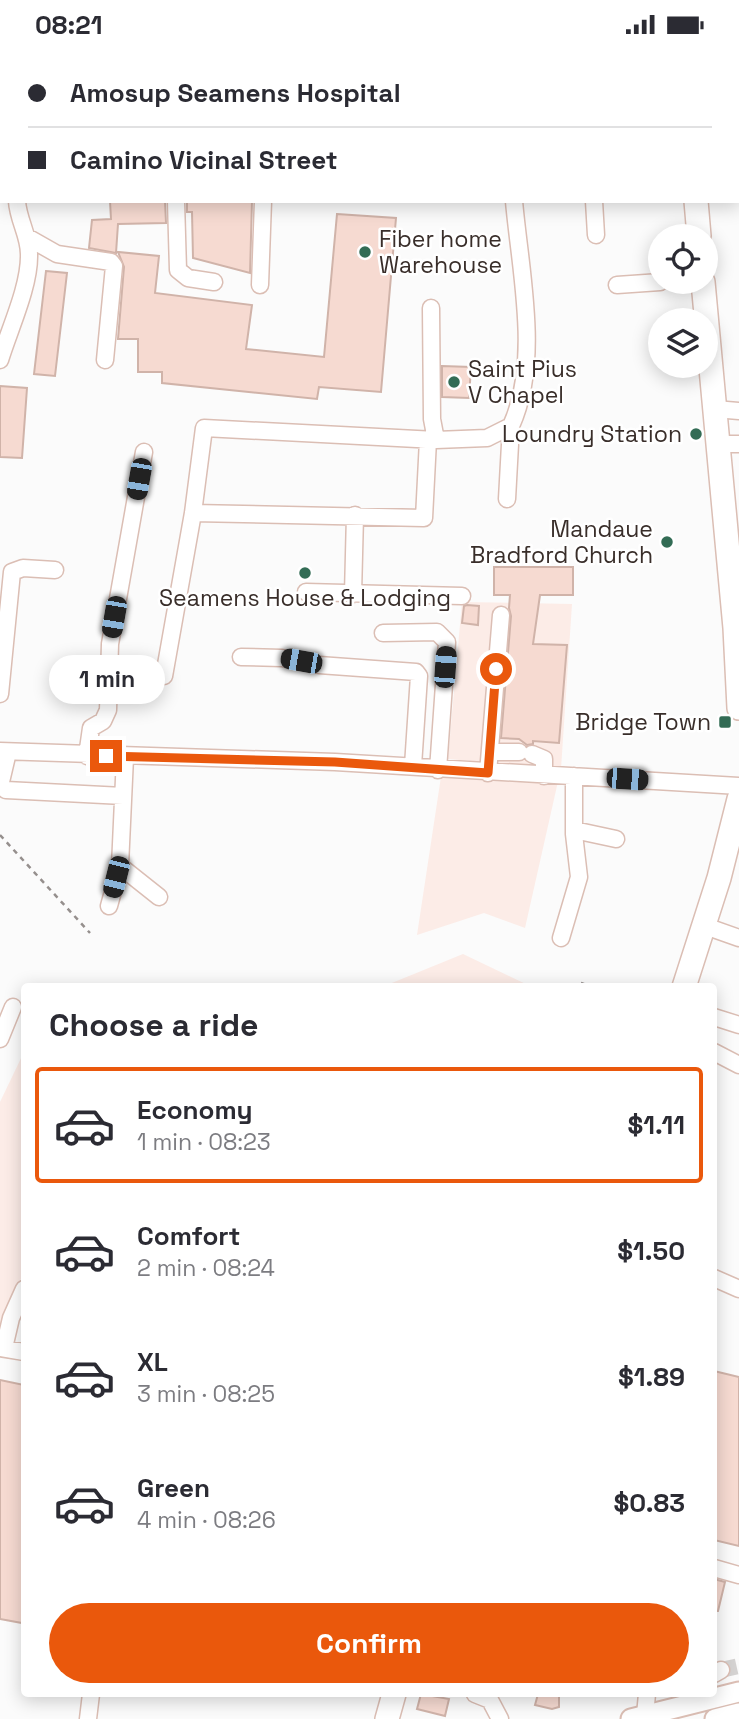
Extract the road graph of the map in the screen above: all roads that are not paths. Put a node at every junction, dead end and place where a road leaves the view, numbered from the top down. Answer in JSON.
{"nodes":[{"id":1,"x":18,"y":203,"type":"edge"},
{"id":2,"x":176,"y":203,"type":"edge"},
{"id":3,"x":263,"y":203,"type":"edge"},
{"id":4,"x":514,"y":203,"type":"edge"},
{"id":5,"x":594,"y":203,"type":"edge"},
{"id":6,"x":696,"y":203,"type":"edge"},
{"id":7,"x":698,"y":224,"type":"edge"},
{"id":8,"x":596,"y":235,"type":"dead end"},
{"id":9,"x":27,"y":237,"type":"junction"},
{"id":10,"x":214,"y":282,"type":"dead end"},
{"id":11,"x":648,"y":283,"type":"edge"},
{"id":12,"x":260,"y":285,"type":"dead end"},
{"id":13,"x":617,"y":285,"type":"dead end"},
{"id":14,"x":704,"y":294,"type":"edge"},
{"id":15,"x":431,"y":308,"type":"dead end"},
{"id":16,"x":105,"y":360,"type":"dead end"},
{"id":17,"x":0,"y":361,"type":"edge"},
{"id":18,"x":715,"y":409,"type":"junction"},
{"id":19,"x":739,"y":411,"type":"edge"},
{"id":20,"x":511,"y":425,"type":"junction"},
{"id":21,"x":432,"y":440,"type":"junction"},
{"id":22,"x":728,"y":444,"type":"edge"},
{"id":23,"x":144,"y":452,"type":"dead end"},
{"id":24,"x":507,"y":499,"type":"dead end"},
{"id":25,"x":194,"y":513,"type":"junction"},
{"id":26,"x":355,"y":515,"type":"junction"},
{"id":27,"x":732,"y":532,"type":"edge"},
{"id":28,"x":55,"y":570,"type":"dead end"},
{"id":29,"x":306,"y":592,"type":"dead end"},
{"id":30,"x":353,"y":594,"type":"junction"},
{"id":31,"x":462,"y":596,"type":"dead end"},
{"id":32,"x":501,"y":615,"type":"dead end"},
{"id":33,"x":737,"y":628,"type":"edge"},
{"id":34,"x":383,"y":633,"type":"dead end"},
{"id":35,"x":241,"y":657,"type":"dead end"},
{"id":36,"x":738,"y":662,"type":"edge"},
{"id":37,"x":164,"y":676,"type":"dead end"},
{"id":38,"x":0,"y":694,"type":"edge"},
{"id":39,"x":739,"y":708,"type":"edge"},
{"id":40,"x":490,"y":751,"type":"junction"},
{"id":41,"x":4,"y":752,"type":"edge"},
{"id":42,"x":87,"y":756,"type":"junction"},
{"id":43,"x":125,"y":757,"type":"junction"},
{"id":44,"x":412,"y":767,"type":"junction"},
{"id":45,"x":438,"y":769,"type":"junction"},
{"id":46,"x":488,"y":773,"type":"junction"},
{"id":47,"x":544,"y":776,"type":"junction"},
{"id":48,"x":574,"y":776,"type":"junction"},
{"id":49,"x":739,"y":786,"type":"edge"},
{"id":50,"x":123,"y":796,"type":"junction"},
{"id":51,"x":739,"y":799,"type":"edge"},
{"id":52,"x":574,"y":830,"type":"junction"},
{"id":53,"x":736,"y":831,"type":"edge"},
{"id":54,"x":616,"y":839,"type":"dead end"},
{"id":55,"x":120,"y":866,"type":"junction"},
{"id":56,"x":159,"y":897,"type":"dead end"},
{"id":57,"x":109,"y":906,"type":"dead end"},
{"id":58,"x":705,"y":926,"type":"junction"},
{"id":59,"x":561,"y":938,"type":"dead end"},
{"id":60,"x":739,"y":938,"type":"edge"},
{"id":61,"x":685,"y":983,"type":"edge"},
{"id":62,"x":13,"y":1007,"type":"dead end"},
{"id":63,"x":717,"y":1018,"type":"edge"},
{"id":64,"x":739,"y":1025,"type":"edge"},
{"id":65,"x":0,"y":1039,"type":"edge"},
{"id":66,"x":717,"y":1054,"type":"edge"},
{"id":67,"x":739,"y":1065,"type":"edge"},
{"id":68,"x":717,"y":1279,"type":"edge"},
{"id":69,"x":739,"y":1289,"type":"edge"},
{"id":70,"x":21,"y":1296,"type":"edge"},
{"id":71,"x":2,"y":1348,"type":"edge"},
{"id":72,"x":21,"y":1351,"type":"edge"},
{"id":73,"x":717,"y":1569,"type":"edge"},
{"id":74,"x":739,"y":1575,"type":"edge"},
{"id":75,"x":739,"y":1692,"type":"edge"},
{"id":76,"x":717,"y":1695,"type":"edge"},
{"id":77,"x":91,"y":1697,"type":"edge"},
{"id":78,"x":393,"y":1697,"type":"edge"},
{"id":79,"x":482,"y":1697,"type":"edge"},
{"id":80,"x":646,"y":1697,"type":"edge"},
{"id":81,"x":705,"y":1697,"type":"edge"},
{"id":82,"x":682,"y":1700,"type":"edge"},
{"id":83,"x":739,"y":1713,"type":"edge"},
{"id":84,"x":638,"y":1717,"type":"edge"},
{"id":85,"x":88,"y":1719,"type":"edge"},
{"id":86,"x":387,"y":1719,"type":"edge"},
{"id":87,"x":500,"y":1719,"type":"edge"},
{"id":88,"x":715,"y":1719,"type":"edge"}],
"edges":[{"from":1,"to":9,"type":"street"},
{"from":2,"to":10,"type":"street"},
{"from":3,"to":12,"type":"street"},
{"from":4,"to":20,"type":"street"},
{"from":5,"to":8,"type":"street"},
{"from":6,"to":7,"type":"highway"},
{"from":9,"to":16,"type":"street"},
{"from":9,"to":17,"type":"street"},
{"from":11,"to":13,"type":"street"},
{"from":14,"to":18,"type":"highway"},
{"from":15,"to":21,"type":"street"},
{"from":18,"to":19,"type":"street"},
{"from":18,"to":22,"type":"highway"},
{"from":20,"to":21,"type":"street"},
{"from":20,"to":24,"type":"street"},
{"from":21,"to":25,"type":"street"},
{"from":21,"to":26,"type":"street"},
{"from":22,"to":27,"type":"highway"},
{"from":23,"to":42,"type":"street"},
{"from":25,"to":26,"type":"street"},
{"from":25,"to":37,"type":"street"},
{"from":26,"to":30,"type":"street"},
{"from":27,"to":33,"type":"highway"},
{"from":28,"to":38,"type":"street"},
{"from":29,"to":30,"type":"street"},
{"from":30,"to":31,"type":"street"},
{"from":32,"to":40,"type":"street"},
{"from":33,"to":36,"type":"highway"},
{"from":34,"to":45,"type":"street"},
{"from":35,"to":44,"type":"street"},
{"from":36,"to":39,"type":"highway"},
{"from":40,"to":46,"type":"street"},
{"from":40,"to":47,"type":"street"},
{"from":41,"to":42,"type":"street"},
{"from":41,"to":50,"type":"street"},
{"from":42,"to":43,"type":"street"},
{"from":43,"to":44,"type":"street"},
{"from":43,"to":50,"type":"street"},
{"from":44,"to":45,"type":"street"},
{"from":45,"to":46,"type":"street"},
{"from":46,"to":47,"type":"street"},
{"from":47,"to":48,"type":"street"},
{"from":48,"to":49,"type":"street"},
{"from":48,"to":52,"type":"street"},
{"from":50,"to":55,"type":"street"},
{"from":51,"to":53,"type":"highway"},
{"from":52,"to":54,"type":"street"},
{"from":52,"to":59,"type":"street"},
{"from":53,"to":58,"type":"highway"},
{"from":55,"to":56,"type":"street"},
{"from":55,"to":57,"type":"street"},
{"from":58,"to":60,"type":"street"},
{"from":58,"to":61,"type":"highway"},
{"from":62,"to":65,"type":"street"},
{"from":63,"to":64,"type":"street"},
{"from":66,"to":67,"type":"street"},
{"from":68,"to":69,"type":"street"},
{"from":70,"to":71,"type":"street"},
{"from":71,"to":72,"type":"street"},
{"from":73,"to":74,"type":"street"},
{"from":75,"to":76,"type":"main road"},
{"from":77,"to":85,"type":"street"},
{"from":78,"to":86,"type":"highway"},
{"from":79,"to":87,"type":"street"},
{"from":80,"to":84,"type":"street"},
{"from":81,"to":82,"type":"main road"},
{"from":82,"to":84,"type":"main road"},
{"from":83,"to":88,"type":"main road"}]}
